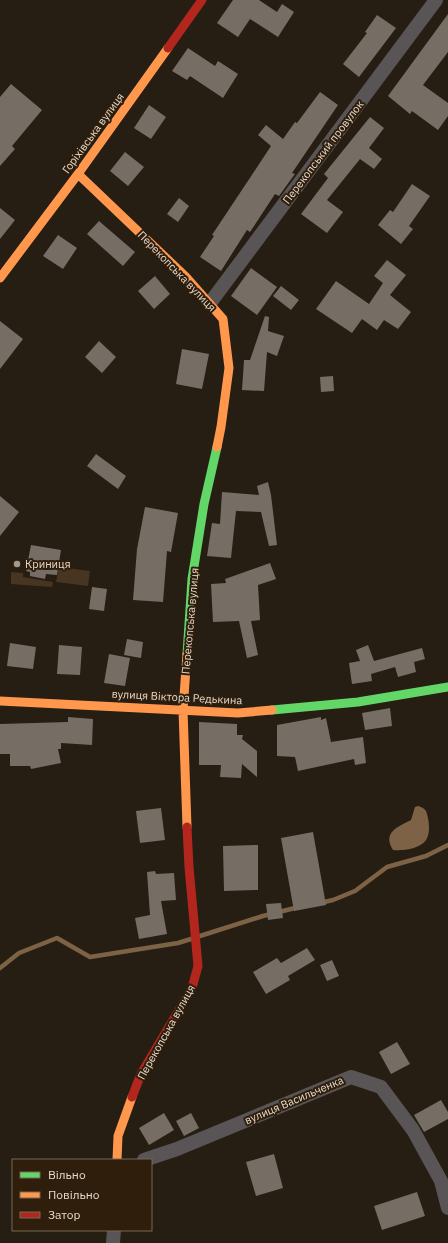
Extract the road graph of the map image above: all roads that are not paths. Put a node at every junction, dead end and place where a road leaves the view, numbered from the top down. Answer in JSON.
{"nodes":[{"id":1,"x":202,"y":0,"type":"edge"},
{"id":2,"x":436,"y":0,"type":"edge"},
{"id":3,"x":78,"y":174,"type":"junction"},
{"id":4,"x":0,"y":278,"type":"edge"},
{"id":5,"x":210,"y":303,"type":"junction"},
{"id":6,"x":448,"y":687,"type":"edge"},
{"id":7,"x":0,"y":701,"type":"edge"},
{"id":8,"x":183,"y":710,"type":"junction"},
{"id":9,"x":117,"y":1159,"type":"edge"},
{"id":10,"x":147,"y":1159,"type":"edge"},
{"id":11,"x":448,"y":1208,"type":"edge"},
{"id":12,"x":114,"y":1231,"type":"edge"},
{"id":13,"x":113,"y":1243,"type":"edge"}],
"edges":[{"from":1,"to":3,"type":"street","name":"Горіхівська вулиця"},
{"from":2,"to":5,"type":"street","name":"Перекопський провулок"},
{"from":3,"to":4,"type":"street","name":"Горіхівська вулиця"},
{"from":3,"to":5,"type":"street","name":"Перекопська вулиця"},
{"from":5,"to":8,"type":"street","name":"Перекопська вулиця"},
{"from":6,"to":8,"type":"street","name":"вулиця Віктора Редькина"},
{"from":7,"to":8,"type":"street","name":"вулиця Віктора Редькина"},
{"from":8,"to":9,"type":"street","name":"Перекопська вулиця"},
{"from":10,"to":11,"type":"street","name":"вулиця Васильченка"},
{"from":12,"to":13,"type":"street"}]}
